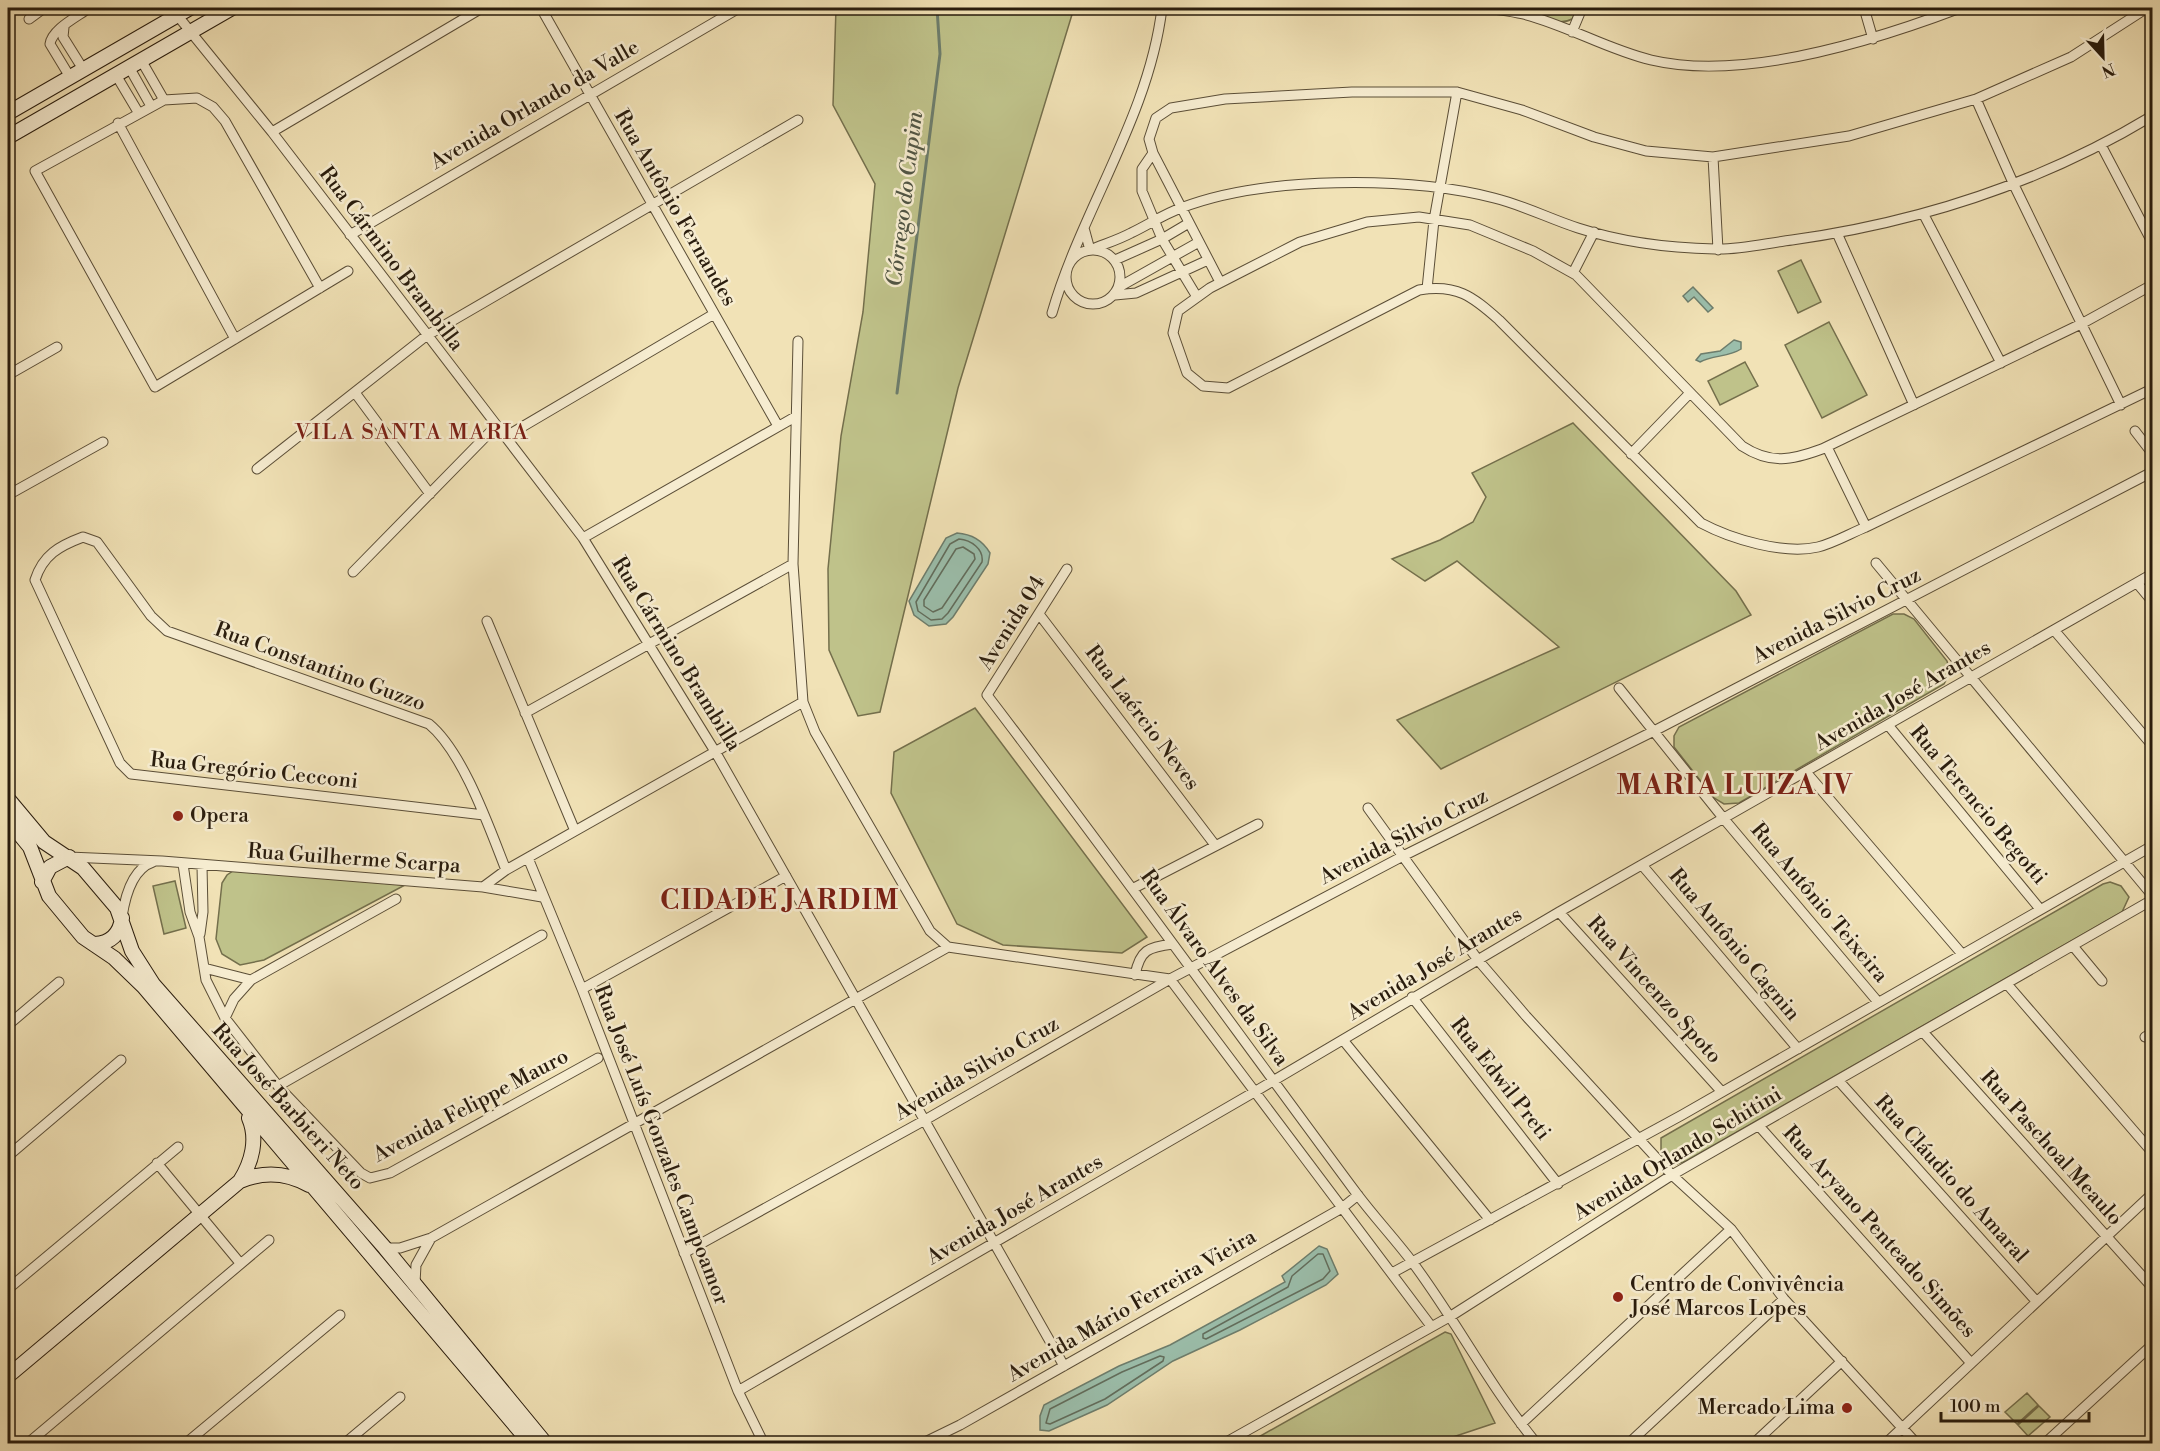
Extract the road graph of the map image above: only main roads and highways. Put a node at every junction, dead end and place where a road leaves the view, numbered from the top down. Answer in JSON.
{"nodes":[{"id":1,"x":190,"y":8,"type":"edge"},
{"id":2,"x":232,"y":8,"type":"edge"},
{"id":3,"x":8,"y":113,"type":"edge"},
{"id":4,"x":8,"y":137,"type":"edge"},
{"id":5,"x":8,"y":799,"type":"edge"},
{"id":6,"x":8,"y":820,"type":"edge"},
{"id":7,"x":69,"y":857,"type":"junction"},
{"id":8,"x":42,"y":882,"type":"junction"},
{"id":9,"x":122,"y":918,"type":"junction"},
{"id":10,"x":95,"y":944,"type":"junction"},
{"id":11,"x":245,"y":1109,"type":"junction"},
{"id":12,"x":240,"y":1181,"type":"junction"},
{"id":13,"x":316,"y":1189,"type":"junction"},
{"id":14,"x":8,"y":1376,"type":"edge"},
{"id":15,"x":531,"y":1443,"type":"edge"},
{"id":16,"x":546,"y":1443,"type":"edge"}],
"edges":[{"from":1,"to":3,"type":"main road"},
{"from":2,"to":4,"type":"main road"},
{"from":5,"to":7,"type":"main road","name":"Rua José Barbieri Neto"},
{"from":6,"to":8,"type":"main road","name":"Rua José Barbieri Neto"},
{"from":7,"to":8,"type":"main road"},
{"from":7,"to":9,"type":"main road","name":"Rua José Barbieri Neto"},
{"from":8,"to":10,"type":"main road","name":"Rua José Barbieri Neto"},
{"from":9,"to":10,"type":"main road"},
{"from":9,"to":16,"type":"main road","name":"Rua José Barbieri Neto"},
{"from":10,"to":11,"type":"main road","name":"Rua José Barbieri Neto"},
{"from":11,"to":12,"type":"main road"},
{"from":11,"to":13,"type":"main road","name":"Rua José Barbieri Neto"},
{"from":12,"to":13,"type":"main road"},
{"from":12,"to":14,"type":"main road"},
{"from":13,"to":15,"type":"main road","name":"Rua José Barbieri Neto"}]}
